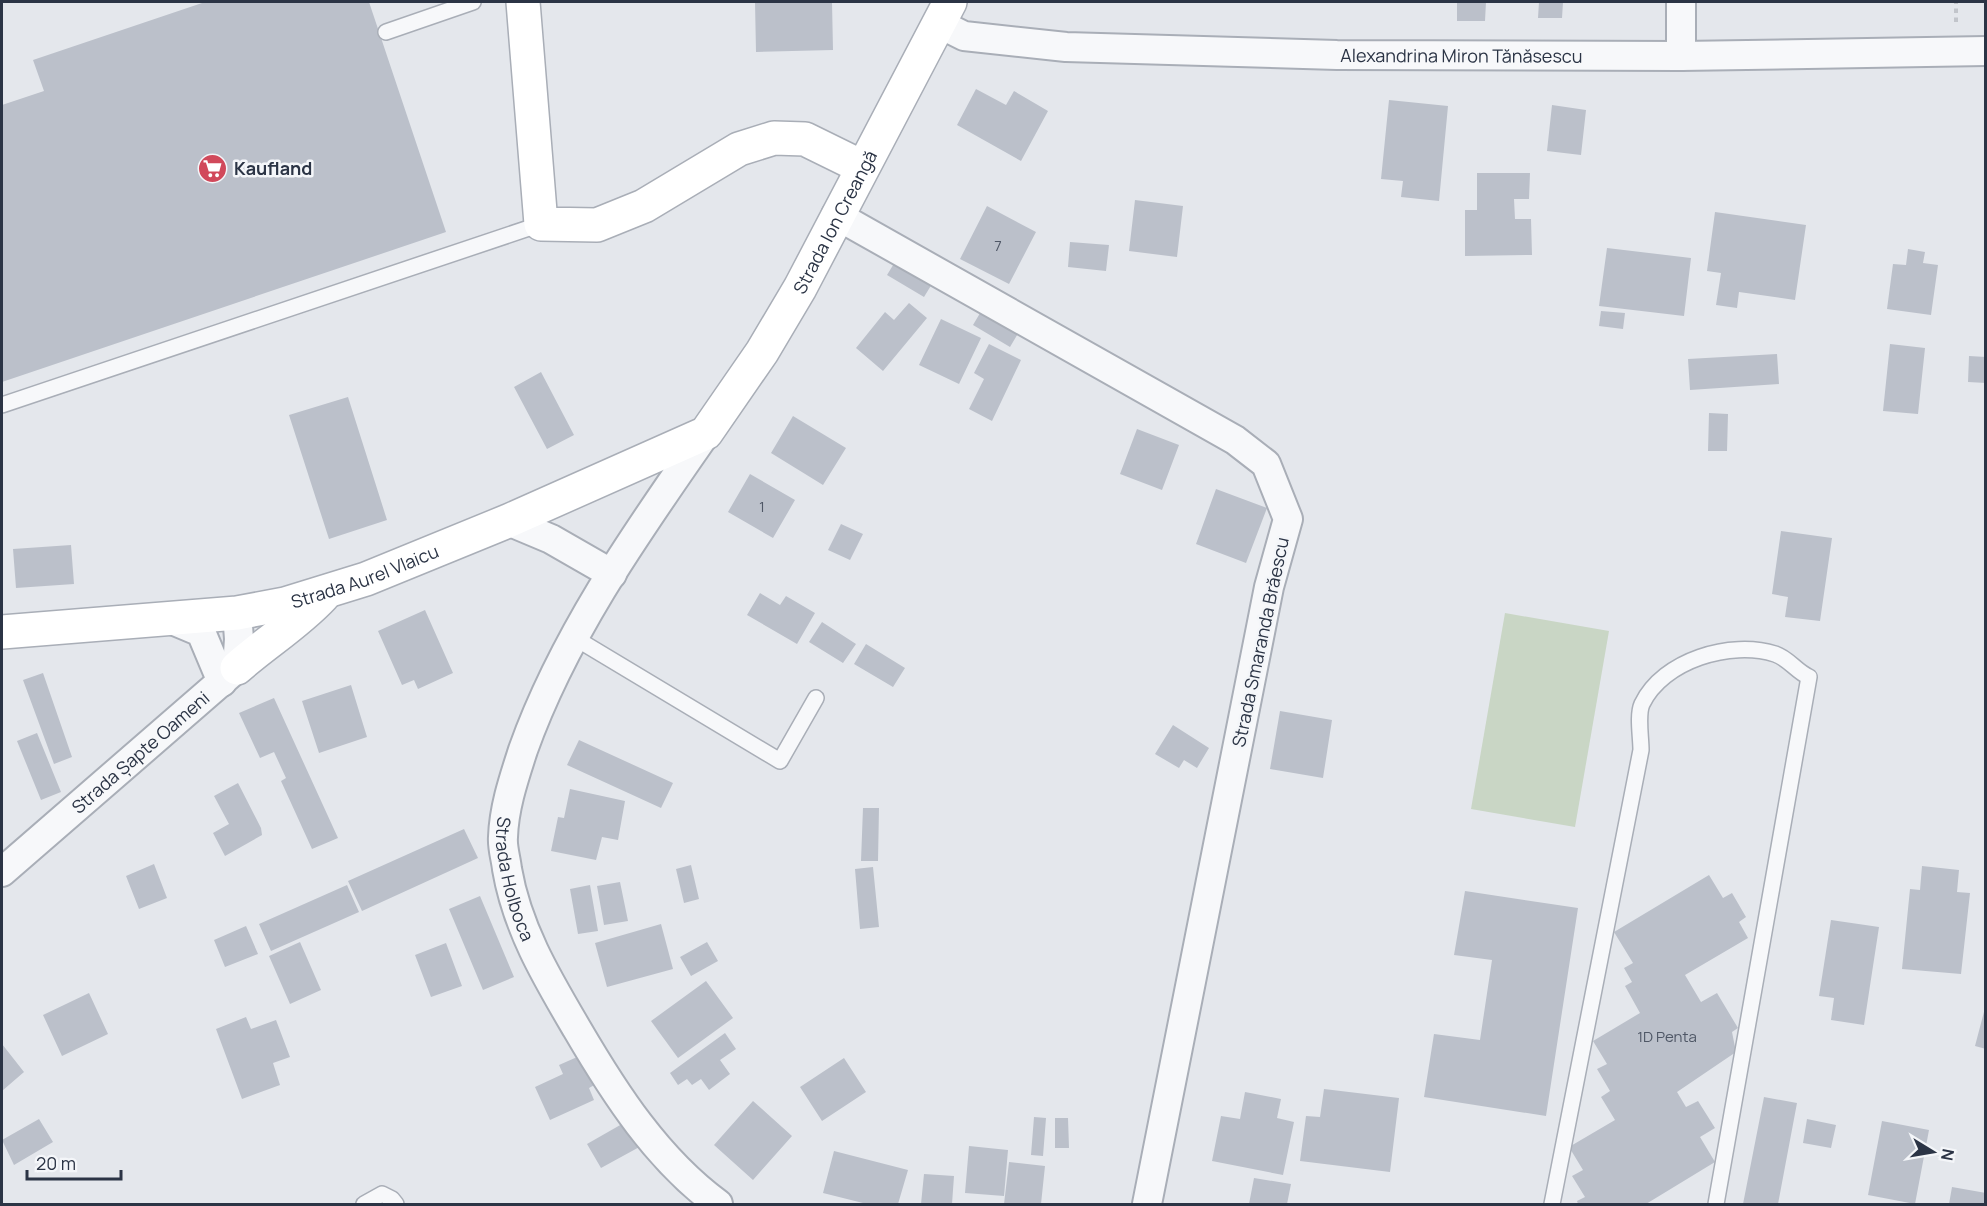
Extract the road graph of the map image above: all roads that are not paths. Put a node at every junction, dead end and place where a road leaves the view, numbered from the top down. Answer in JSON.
{"nodes":[{"id":1,"x":473,"y":2,"type":"edge"},
{"id":2,"x":523,"y":2,"type":"edge"},
{"id":3,"x":1681,"y":2,"type":"edge"},
{"id":4,"x":945,"y":13,"type":"edge"},
{"id":5,"x":386,"y":32,"type":"dead end"},
{"id":6,"x":1986,"y":51,"type":"edge"},
{"id":7,"x":1681,"y":56,"type":"junction"},
{"id":8,"x":862,"y":167,"type":"junction"},
{"id":9,"x":836,"y":215,"type":"junction"},
{"id":10,"x":541,"y":224,"type":"junction"},
{"id":11,"x":2,"y":405,"type":"edge"},
{"id":12,"x":706,"y":433,"type":"junction"},
{"id":13,"x":508,"y":521,"type":"junction"},
{"id":14,"x":612,"y":574,"type":"junction"},
{"id":15,"x":327,"y":592,"type":"junction"},
{"id":16,"x":237,"y":613,"type":"junction"},
{"id":17,"x":170,"y":619,"type":"junction"},
{"id":18,"x":2,"y":632,"type":"edge"},
{"id":19,"x":575,"y":638,"type":"junction"},
{"id":20,"x":230,"y":675,"type":"junction"},
{"id":21,"x":816,"y":698,"type":"dead end"},
{"id":22,"x":2,"y":872,"type":"edge"},
{"id":23,"x":364,"y":1204,"type":"edge"},
{"id":24,"x":396,"y":1204,"type":"edge"},
{"id":25,"x":718,"y":1204,"type":"edge"},
{"id":26,"x":1147,"y":1204,"type":"edge"},
{"id":27,"x":1552,"y":1204,"type":"edge"},
{"id":28,"x":1716,"y":1204,"type":"edge"}],
"edges":[{"from":1,"to":5,"type":"lane"},
{"from":2,"to":10,"type":"street"},
{"from":3,"to":7,"type":"street"},
{"from":4,"to":7,"type":"street","name":"Alexandrina Miron Tănăsescu"},
{"from":4,"to":8,"type":"street","name":"Strada Ion Creangă"},
{"from":6,"to":7,"type":"street","name":"Alexandrina Miron Tănăsescu"},
{"from":8,"to":9,"type":"street","name":"Strada Ion Creangă"},
{"from":8,"to":10,"type":"street"},
{"from":9,"to":12,"type":"street","name":"Strada Ion Creangă"},
{"from":9,"to":26,"type":"street","name":"Strada Smaranda Brăescu"},
{"from":10,"to":11,"type":"lane"},
{"from":12,"to":13,"type":"street","name":"Strada Aurel Vlaicu"},
{"from":12,"to":14,"type":"street","name":"Strada Holboca"},
{"from":13,"to":14,"type":"street"},
{"from":13,"to":15,"type":"street","name":"Strada Aurel Vlaicu"},
{"from":14,"to":19,"type":"street","name":"Strada Holboca"},
{"from":15,"to":16,"type":"street","name":"Strada Aurel Vlaicu"},
{"from":15,"to":20,"type":"street"},
{"from":16,"to":17,"type":"street","name":"Strada Aurel Vlaicu"},
{"from":16,"to":20,"type":"street"},
{"from":17,"to":18,"type":"street","name":"Strada Aurel Vlaicu"},
{"from":17,"to":20,"type":"street"},
{"from":19,"to":21,"type":"lane"},
{"from":19,"to":25,"type":"street","name":"Strada Holboca"},
{"from":20,"to":22,"type":"street","name":"Strada Șapte Oameni"},
{"from":23,"to":24,"type":"lane"},
{"from":27,"to":28,"type":"lane"}]}
